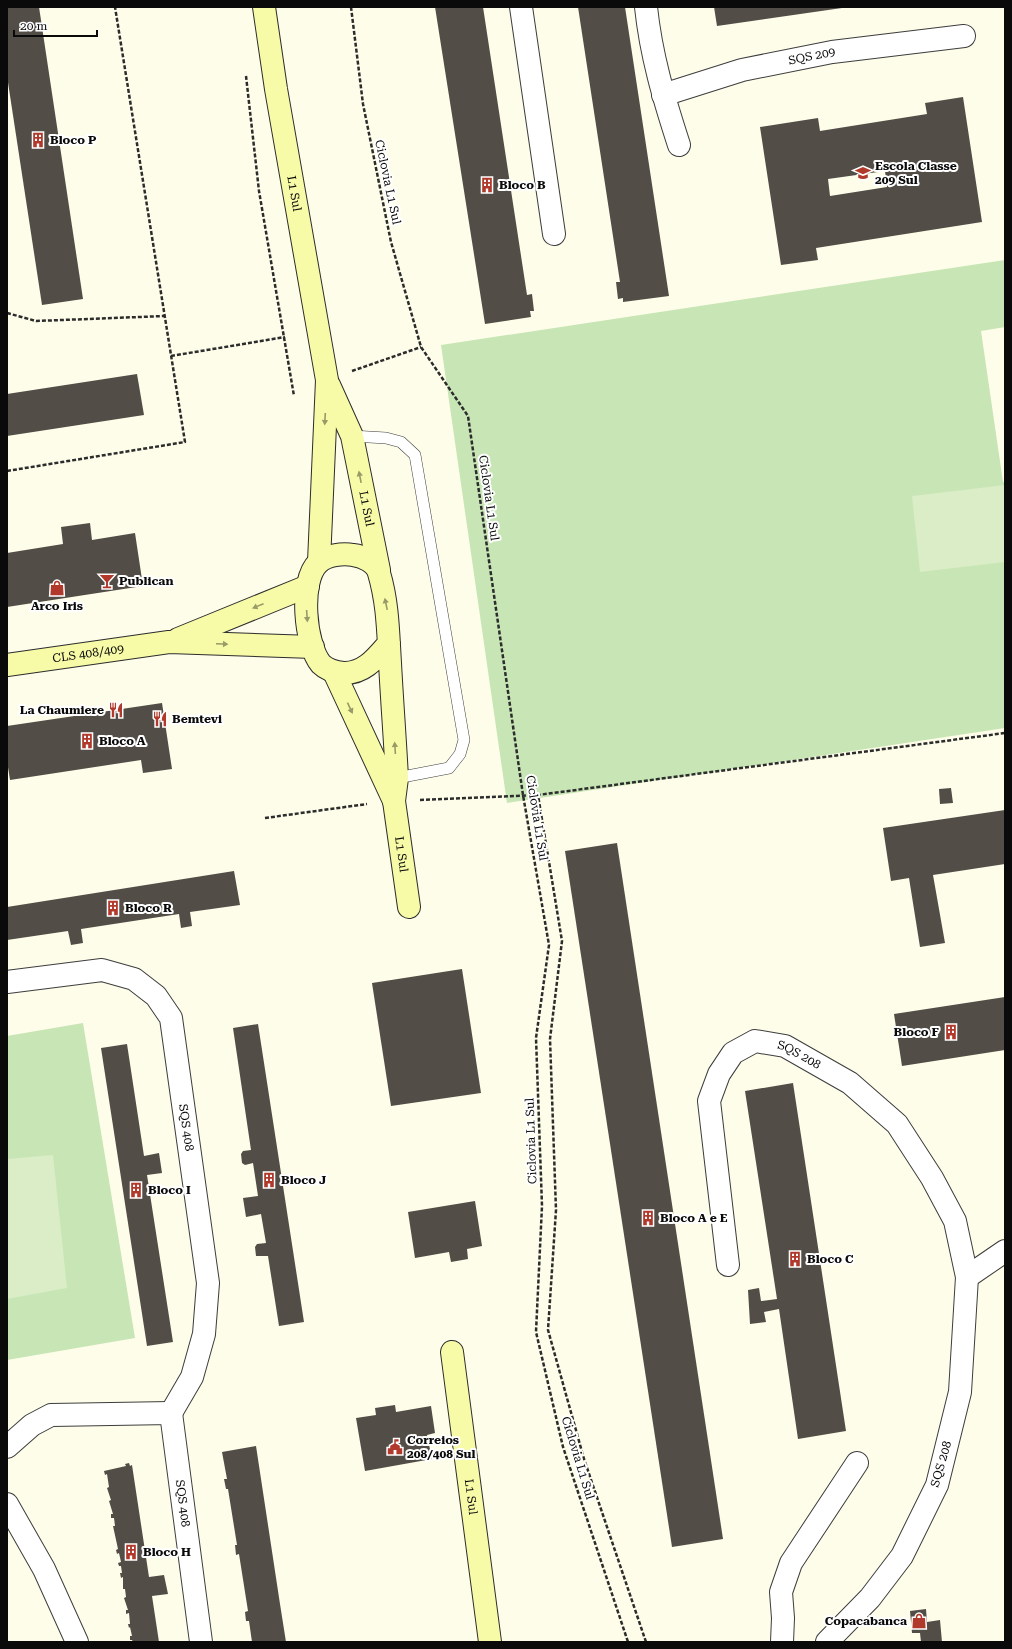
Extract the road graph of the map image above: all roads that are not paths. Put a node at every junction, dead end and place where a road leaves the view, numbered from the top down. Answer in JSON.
{"nodes":[{"id":1,"x":264,"y":7,"type":"edge"},
{"id":2,"x":521,"y":7,"type":"edge"},
{"id":3,"x":646,"y":7,"type":"edge"},
{"id":4,"x":964,"y":36,"type":"dead end"},
{"id":5,"x":663,"y":95,"type":"junction"},
{"id":6,"x":679,"y":145,"type":"dead end"},
{"id":7,"x":554,"y":234,"type":"dead end"},
{"id":8,"x":327,"y":380,"type":"junction"},
{"id":9,"x":352,"y":436,"type":"junction"},
{"id":10,"x":318,"y":562,"type":"junction"},
{"id":11,"x":378,"y":570,"type":"junction"},
{"id":12,"x":308,"y":586,"type":"junction"},
{"id":13,"x":169,"y":642,"type":"junction"},
{"id":14,"x":388,"y":643,"type":"junction"},
{"id":15,"x":313,"y":647,"type":"junction"},
{"id":16,"x":7,"y":665,"type":"edge"},
{"id":17,"x":334,"y":672,"type":"junction"},
{"id":18,"x":397,"y":778,"type":"junction"},
{"id":19,"x":394,"y":801,"type":"junction"},
{"id":20,"x":409,"y":907,"type":"dead end"},
{"id":21,"x":7,"y":982,"type":"edge"},
{"id":22,"x":1005,"y":1251,"type":"edge"},
{"id":23,"x":728,"y":1265,"type":"dead end"},
{"id":24,"x":967,"y":1276,"type":"junction"},
{"id":25,"x":452,"y":1352,"type":"dead end"},
{"id":26,"x":171,"y":1413,"type":"junction"},
{"id":27,"x":7,"y":1447,"type":"edge"},
{"id":28,"x":857,"y":1463,"type":"dead end"},
{"id":29,"x":7,"y":1504,"type":"edge"},
{"id":30,"x":77,"y":1642,"type":"edge"},
{"id":31,"x":201,"y":1642,"type":"edge"},
{"id":32,"x":490,"y":1642,"type":"edge"},
{"id":33,"x":782,"y":1642,"type":"edge"},
{"id":34,"x":827,"y":1642,"type":"edge"}],
"edges":[{"from":1,"to":8,"type":"street","name":"L1 Sul"},
{"from":2,"to":7,"type":"street"},
{"from":3,"to":5,"type":"street"},
{"from":4,"to":5,"type":"street","name":"SQS 209"},
{"from":5,"to":6,"type":"street"},
{"from":8,"to":9,"type":"street","name":"L1 Sul"},
{"from":8,"to":10,"type":"street","name":"L1 Sul","one_way":true},
{"from":11,"to":9,"type":"street","name":"L1 Sul","one_way":true},
{"from":9,"to":18,"type":"lane"},
{"from":10,"to":11,"type":"street"},
{"from":10,"to":12,"type":"street"},
{"from":14,"to":11,"type":"street","one_way":true},
{"from":12,"to":13,"type":"street","name":"CLS 408/409","one_way":true},
{"from":12,"to":15,"type":"street","one_way":true},
{"from":13,"to":15,"type":"street","name":"CLS 408/409","one_way":true},
{"from":13,"to":16,"type":"street","name":"CLS 408/409"},
{"from":14,"to":17,"type":"street"},
{"from":18,"to":14,"type":"street","name":"L1 Sul","one_way":true},
{"from":15,"to":17,"type":"street"},
{"from":17,"to":19,"type":"street","name":"L1 Sul","one_way":true},
{"from":18,"to":19,"type":"street","name":"L1 Sul"},
{"from":19,"to":20,"type":"street","name":"L1 Sul"},
{"from":21,"to":26,"type":"street","name":"SQS 408"},
{"from":22,"to":24,"type":"street"},
{"from":23,"to":24,"type":"street","name":"SQS 208"},
{"from":24,"to":34,"type":"street","name":"SQS 208"},
{"from":25,"to":32,"type":"street","name":"L1 Sul"},
{"from":26,"to":27,"type":"street"},
{"from":26,"to":31,"type":"street","name":"SQS 408"},
{"from":28,"to":33,"type":"street"},
{"from":29,"to":30,"type":"street"}]}
